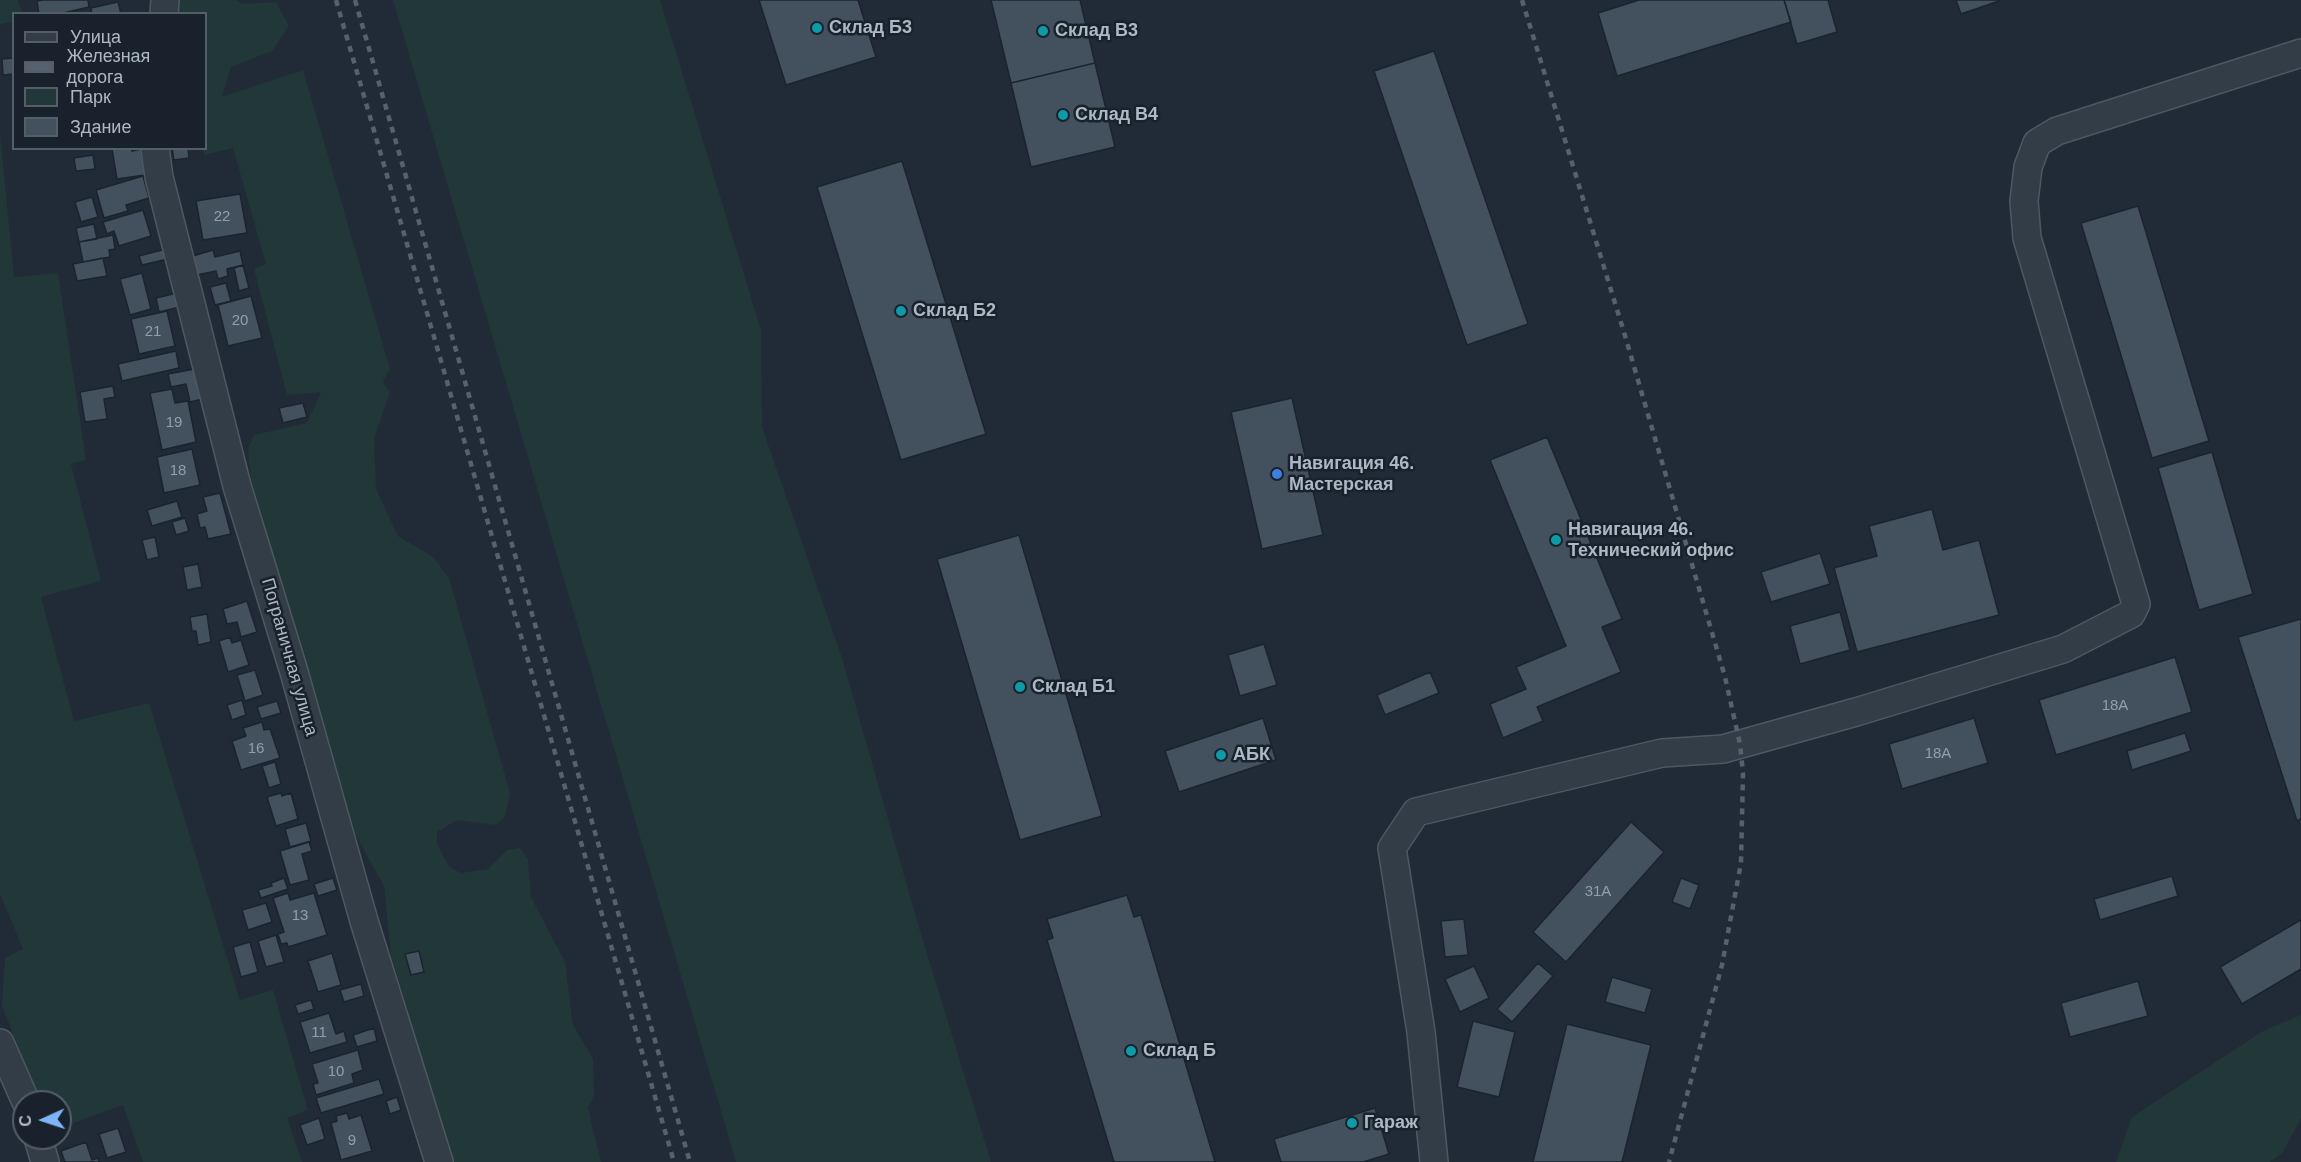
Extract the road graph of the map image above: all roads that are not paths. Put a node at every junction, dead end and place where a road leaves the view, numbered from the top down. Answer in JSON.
{"nodes":[{"id":1,"x":2301,"y":53,"type":"edge"},
{"id":2,"x":155,"y":150,"type":"edge"},
{"id":3,"x":0,"y":1043,"type":"edge"},
{"id":4,"x":21,"y":1090,"type":"edge"},
{"id":5,"x":440,"y":1162,"type":"edge"},
{"id":6,"x":1434,"y":1162,"type":"edge"}],
"edges":[{"from":1,"to":6,"type":"street"},
{"from":2,"to":5,"type":"street","name":"Пограничная улица"},
{"from":3,"to":4,"type":"street"}]}
